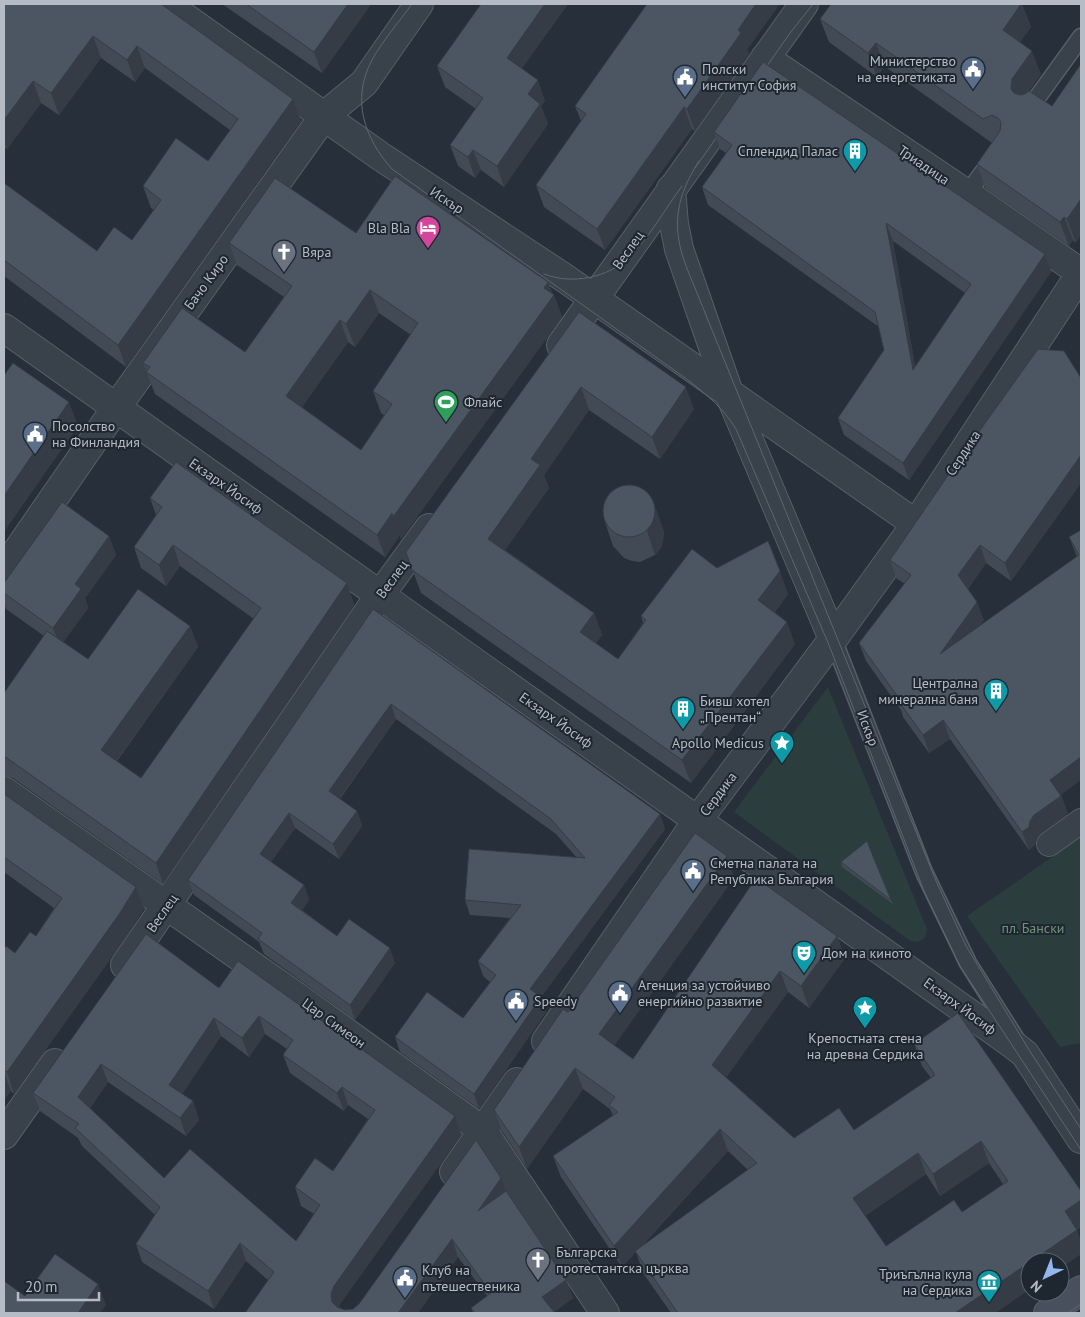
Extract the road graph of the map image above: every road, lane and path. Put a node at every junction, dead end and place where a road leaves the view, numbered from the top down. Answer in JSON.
{"nodes":[{"id":1,"x":166,"y":4,"type":"edge"},
{"id":2,"x":419,"y":4,"type":"edge"},
{"id":3,"x":804,"y":4,"type":"edge"},
{"id":4,"x":1081,"y":37,"type":"edge"},
{"id":5,"x":765,"y":58,"type":"junction"},
{"id":6,"x":1029,"y":109,"type":"edge"},
{"id":7,"x":324,"y":116,"type":"junction"},
{"id":8,"x":1000,"y":148,"type":"edge"},
{"id":9,"x":671,"y":189,"type":"junction"},
{"id":10,"x":967,"y":194,"type":"junction"},
{"id":11,"x":1081,"y":273,"type":"edge"},
{"id":12,"x":594,"y":299,"type":"junction"},
{"id":13,"x":4,"y":328,"type":"edge"},
{"id":14,"x":547,"y":364,"type":"edge"},
{"id":15,"x":730,"y":393,"type":"junction"},
{"id":16,"x":116,"y":408,"type":"junction"},
{"id":17,"x":444,"y":508,"type":"edge"},
{"id":18,"x":916,"y":524,"type":"junction"},
{"id":19,"x":4,"y":570,"type":"edge"},
{"id":20,"x":380,"y":595,"type":"junction"},
{"id":21,"x":833,"y":639,"type":"junction"},
{"id":22,"x":4,"y":791,"type":"edge"},
{"id":23,"x":697,"y":821,"type":"junction"},
{"id":24,"x":1081,"y":821,"type":"edge"},
{"id":25,"x":1049,"y":844,"type":"dead end"},
{"id":26,"x":168,"y":906,"type":"junction"},
{"id":27,"x":111,"y":985,"type":"edge"},
{"id":28,"x":72,"y":1040,"type":"edge"},
{"id":29,"x":1025,"y":1054,"type":"junction"},
{"id":30,"x":483,"y":1131,"type":"junction"},
{"id":31,"x":4,"y":1135,"type":"edge"},
{"id":32,"x":1081,"y":1140,"type":"edge"},
{"id":33,"x":439,"y":1192,"type":"edge"},
{"id":34,"x":1081,"y":1290,"type":"edge"},
{"id":35,"x":605,"y":1313,"type":"edge"},
{"id":36,"x":1048,"y":1313,"type":"edge"}],
"edges":[{"from":1,"to":7,"type":"street","name":"Искър"},
{"from":2,"to":7,"type":"street","name":"Бачо Киро"},
{"from":3,"to":5,"type":"street","name":"Веслец"},
{"from":4,"to":6,"type":"lane"},
{"from":5,"to":9,"type":"street","name":"Веслец"},
{"from":5,"to":10,"type":"street","name":"Триадица"},
{"from":7,"to":12,"type":"street","name":"Искър"},
{"from":7,"to":16,"type":"street","name":"Бачо Киро"},
{"from":8,"to":10,"type":"lane"},
{"from":9,"to":12,"type":"street","name":"Веслец"},
{"from":9,"to":15,"type":"street","name":"Искър"},
{"from":10,"to":11,"type":"street","name":"Триадица"},
{"from":11,"to":18,"type":"street","name":"Сердика"},
{"from":12,"to":14,"type":"street","name":"Веслец"},
{"from":12,"to":15,"type":"street","name":"Искър"},
{"from":13,"to":16,"type":"street","name":"Екзарх Йосиф"},
{"from":15,"to":18,"type":"street","name":"Искър"},
{"from":15,"to":21,"type":"street","name":"Искър"},
{"from":16,"to":19,"type":"street","name":"Бачо Киро"},
{"from":16,"to":20,"type":"street","name":"Екзарх Йосиф"},
{"from":17,"to":20,"type":"street","name":"Веслец"},
{"from":18,"to":21,"type":"street","name":"Сердика"},
{"from":20,"to":23,"type":"street","name":"Екзарх Йосиф"},
{"from":20,"to":26,"type":"street","name":"Веслец"},
{"from":21,"to":23,"type":"street","name":"Сердика"},
{"from":21,"to":29,"type":"lane","name":"Искър"},
{"from":22,"to":26,"type":"street","name":"Цар Симеон"},
{"from":23,"to":29,"type":"street","name":"Екзарх Йосиф"},
{"from":23,"to":30,"type":"street","name":"Сердика"},
{"from":24,"to":25,"type":"street"},
{"from":26,"to":27,"type":"street","name":"Веслец"},
{"from":26,"to":30,"type":"street","name":"Цар Симеон"},
{"from":28,"to":31,"type":"street"},
{"from":29,"to":32,"type":"street","name":"Екзарх Йосиф"},
{"from":30,"to":33,"type":"street","name":"Сердика"},
{"from":30,"to":35,"type":"street","name":"Цар Симеон"},
{"from":34,"to":36,"type":"main road"}]}
